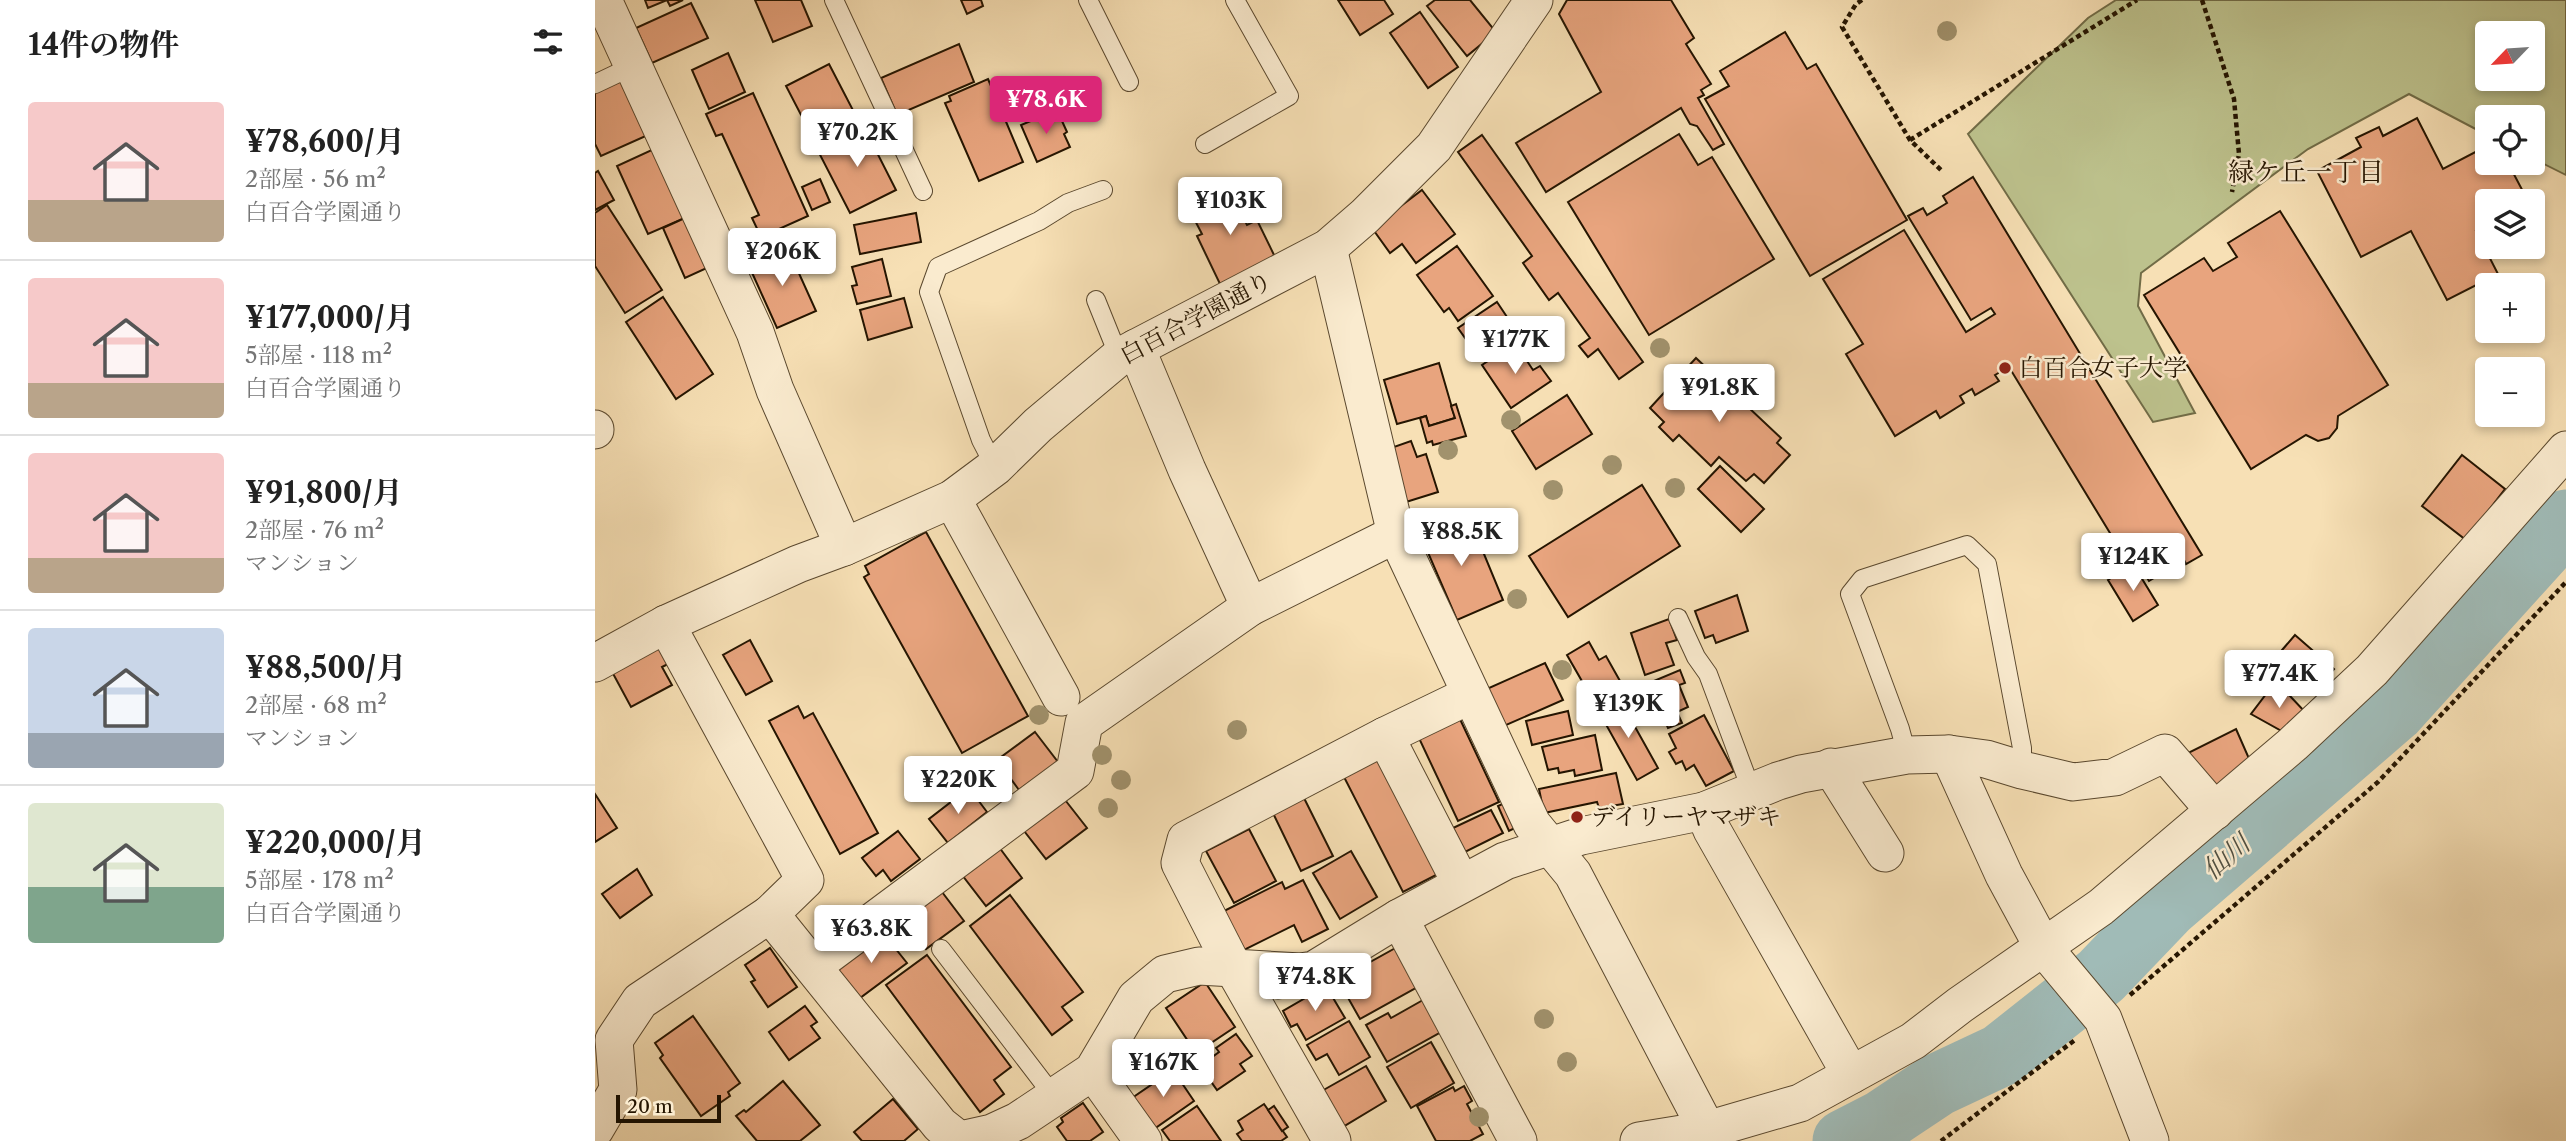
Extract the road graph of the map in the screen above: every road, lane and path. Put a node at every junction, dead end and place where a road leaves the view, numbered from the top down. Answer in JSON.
{"nodes":[{"id":1,"x":603,"y":0,"type":"edge"},
{"id":2,"x":834,"y":0,"type":"edge"},
{"id":3,"x":1088,"y":0,"type":"edge"},
{"id":4,"x":1235,"y":0,"type":"edge"},
{"id":5,"x":1534,"y":0,"type":"edge"},
{"id":6,"x":1862,"y":0,"type":"edge"},
{"id":7,"x":2137,"y":0,"type":"edge"},
{"id":8,"x":2202,"y":0,"type":"edge"},
{"id":9,"x":633,"y":65,"type":"junction"},
{"id":10,"x":1129,"y":82,"type":"dead end"},
{"id":11,"x":595,"y":84,"type":"edge"},
{"id":12,"x":1910,"y":140,"type":"junction"},
{"id":13,"x":1205,"y":144,"type":"dead end"},
{"id":14,"x":1943,"y":172,"type":"dead end"},
{"id":15,"x":1103,"y":190,"type":"dead end"},
{"id":16,"x":923,"y":191,"type":"dead end"},
{"id":17,"x":2232,"y":192,"type":"dead end"},
{"id":18,"x":1328,"y":248,"type":"junction"},
{"id":19,"x":1096,"y":300,"type":"dead end"},
{"id":20,"x":1128,"y":352,"type":"junction"},
{"id":21,"x":2566,"y":450,"type":"edge"},
{"id":22,"x":995,"y":467,"type":"junction"},
{"id":23,"x":952,"y":499,"type":"junction"},
{"id":24,"x":1397,"y":534,"type":"junction"},
{"id":25,"x":844,"y":547,"type":"junction"},
{"id":26,"x":2566,"y":582,"type":"edge"},
{"id":27,"x":1250,"y":607,"type":"junction"},
{"id":28,"x":1678,"y":618,"type":"dead end"},
{"id":29,"x":666,"y":624,"type":"junction"},
{"id":30,"x":595,"y":663,"type":"edge"},
{"id":31,"x":1470,"y":695,"type":"junction"},
{"id":32,"x":1061,"y":697,"type":"dead end"},
{"id":33,"x":1385,"y":736,"type":"junction"},
{"id":34,"x":1949,"y":754,"type":"junction"},
{"id":35,"x":1907,"y":755,"type":"junction"},
{"id":36,"x":1831,"y":768,"type":"junction"},
{"id":37,"x":2022,"y":771,"type":"junction"},
{"id":38,"x":1752,"y":792,"type":"junction"},
{"id":39,"x":1704,"y":811,"type":"junction"},
{"id":40,"x":2215,"y":811,"type":"junction"},
{"id":41,"x":1548,"y":845,"type":"junction"},
{"id":42,"x":1885,"y":853,"type":"dead end"},
{"id":43,"x":1461,"y":883,"type":"junction"},
{"id":44,"x":770,"y":914,"type":"junction"},
{"id":45,"x":1399,"y":918,"type":"junction"},
{"id":46,"x":941,"y":949,"type":"dead end"},
{"id":47,"x":2050,"y":955,"type":"junction"},
{"id":48,"x":813,"y":966,"type":"junction"},
{"id":49,"x":1234,"y":969,"type":"junction"},
{"id":50,"x":2099,"y":1015,"type":"junction"},
{"id":51,"x":1093,"y":1071,"type":"junction"},
{"id":52,"x":1851,"y":1075,"type":"junction"},
{"id":53,"x":1055,"y":1098,"type":"junction"},
{"id":54,"x":595,"y":1129,"type":"edge"},
{"id":55,"x":1707,"y":1130,"type":"junction"},
{"id":56,"x":957,"y":1140,"type":"edge"},
{"id":57,"x":1143,"y":1141,"type":"edge"},
{"id":58,"x":1332,"y":1141,"type":"edge"},
{"id":59,"x":1518,"y":1141,"type":"edge"},
{"id":60,"x":1639,"y":1141,"type":"edge"},
{"id":61,"x":1941,"y":1141,"type":"edge"},
{"id":62,"x":2150,"y":1141,"type":"edge"}],
"edges":[{"from":1,"to":9,"type":"street"},
{"from":2,"to":16,"type":"lane"},
{"from":3,"to":10,"type":"lane"},
{"from":4,"to":13,"type":"lane"},
{"from":5,"to":18,"type":"street","name":"白百合学園通り"},
{"from":6,"to":12,"type":"path"},
{"from":7,"to":12,"type":"path"},
{"from":8,"to":17,"type":"path"},
{"from":9,"to":11,"type":"lane"},
{"from":9,"to":25,"type":"street"},
{"from":12,"to":14,"type":"path"},
{"from":15,"to":22,"type":"lane"},
{"from":18,"to":20,"type":"street","name":"白百合学園通り"},
{"from":18,"to":24,"type":"street"},
{"from":19,"to":20,"type":"lane"},
{"from":20,"to":22,"type":"street","name":"白百合学園通り"},
{"from":20,"to":27,"type":"street"},
{"from":21,"to":40,"type":"street"},
{"from":22,"to":23,"type":"street","name":"白百合学園通り"},
{"from":23,"to":25,"type":"street","name":"白百合学園通り"},
{"from":23,"to":32,"type":"street"},
{"from":24,"to":27,"type":"street"},
{"from":24,"to":31,"type":"street"},
{"from":25,"to":29,"type":"street","name":"白百合学園通り"},
{"from":26,"to":50,"type":"path"},
{"from":27,"to":48,"type":"street"},
{"from":28,"to":38,"type":"lane"},
{"from":29,"to":30,"type":"street","name":"白百合学園通り"},
{"from":29,"to":44,"type":"street"},
{"from":31,"to":33,"type":"street"},
{"from":31,"to":41,"type":"street"},
{"from":33,"to":43,"type":"street"},
{"from":33,"to":49,"type":"street"},
{"from":34,"to":35,"type":"street"},
{"from":34,"to":37,"type":"street"},
{"from":34,"to":47,"type":"street"},
{"from":35,"to":36,"type":"street"},
{"from":35,"to":37,"type":"lane"},
{"from":36,"to":38,"type":"street"},
{"from":36,"to":42,"type":"street"},
{"from":37,"to":40,"type":"street"},
{"from":38,"to":39,"type":"street"},
{"from":39,"to":41,"type":"street"},
{"from":39,"to":52,"type":"street"},
{"from":40,"to":47,"type":"street"},
{"from":41,"to":43,"type":"street"},
{"from":41,"to":55,"type":"street"},
{"from":43,"to":45,"type":"street"},
{"from":44,"to":48,"type":"street"},
{"from":44,"to":54,"type":"street"},
{"from":45,"to":49,"type":"street"},
{"from":45,"to":59,"type":"street"},
{"from":46,"to":53,"type":"lane"},
{"from":47,"to":50,"type":"street"},
{"from":47,"to":52,"type":"street"},
{"from":48,"to":56,"type":"street"},
{"from":49,"to":51,"type":"street"},
{"from":49,"to":58,"type":"street"},
{"from":50,"to":61,"type":"path"},
{"from":50,"to":62,"type":"street"},
{"from":51,"to":53,"type":"street"},
{"from":51,"to":57,"type":"street"},
{"from":52,"to":55,"type":"street"},
{"from":53,"to":56,"type":"street"},
{"from":55,"to":60,"type":"street"}]}
